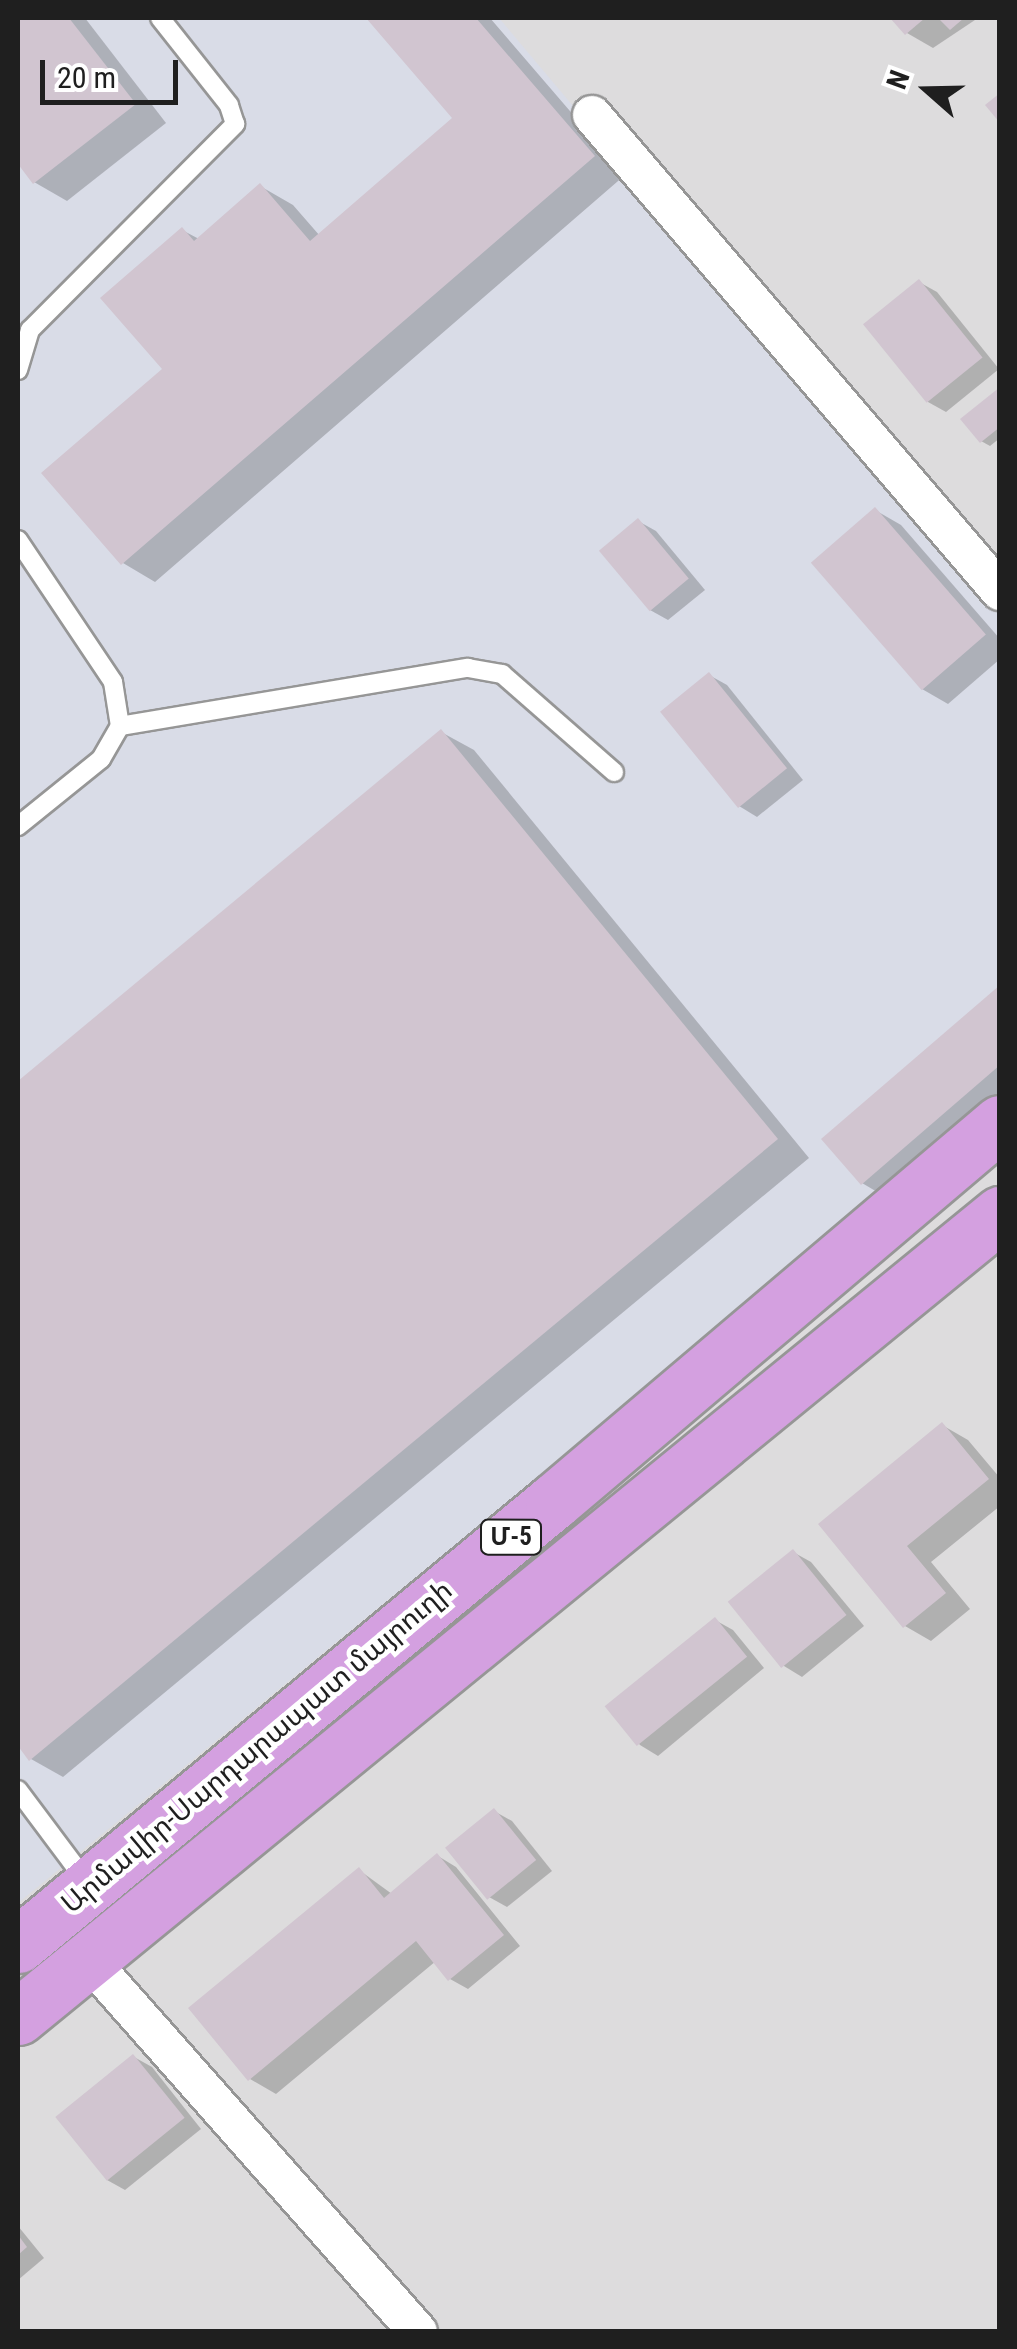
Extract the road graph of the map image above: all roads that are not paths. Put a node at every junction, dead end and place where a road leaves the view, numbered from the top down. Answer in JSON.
{"nodes":[{"id":1,"x":160,"y":18,"type":"edge"},
{"id":2,"x":592,"y":115,"type":"dead end"},
{"id":3,"x":18,"y":370,"type":"edge"},
{"id":4,"x":18,"y":540,"type":"edge"},
{"id":5,"x":1000,"y":591,"type":"edge"},
{"id":6,"x":120,"y":726,"type":"junction"},
{"id":7,"x":614,"y":772,"type":"dead end"},
{"id":8,"x":18,"y":826,"type":"edge"},
{"id":9,"x":1000,"y":1123,"type":"edge"},
{"id":10,"x":1000,"y":1214,"type":"edge"},
{"id":11,"x":553,"y":1502,"type":"junction"},
{"id":12,"x":587,"y":1548,"type":"junction"},
{"id":13,"x":18,"y":1790,"type":"edge"},
{"id":14,"x":89,"y":1885,"type":"junction"},
{"id":15,"x":18,"y":1944,"type":"edge"},
{"id":16,"x":88,"y":1959,"type":"junction"},
{"id":17,"x":18,"y":2018,"type":"edge"},
{"id":18,"x":418,"y":2332,"type":"edge"}],
"edges":[{"from":1,"to":3,"type":"lane"},
{"from":2,"to":5,"type":"street"},
{"from":4,"to":6,"type":"lane"},
{"from":6,"to":7,"type":"lane"},
{"from":6,"to":8,"type":"lane"},
{"from":9,"to":11,"type":"highway","name":"Արմավիր-Սարդարապատ մայրուղի","number":"Մ-5"},
{"from":10,"to":12,"type":"highway","name":"Արմավիր-Սարդարապատ մայրուղի","number":"Մ-5"},
{"from":11,"to":12,"type":"highway"},
{"from":11,"to":14,"type":"highway","name":"Արմավիր-Սարդարապատ մայրուղի","number":"Մ-5"},
{"from":12,"to":16,"type":"highway","name":"Արմավիր-Սարդարապատ մայրուղի","number":"Մ-5"},
{"from":13,"to":14,"type":"lane"},
{"from":14,"to":15,"type":"highway","name":"Արմավիր-Սարդարապատ մայրուղի","number":"Մ-5"},
{"from":16,"to":17,"type":"highway","name":"Արմավիր-Սարդարապատ մայրուղի","number":"Մ-5"},
{"from":16,"to":18,"type":"street"}]}
